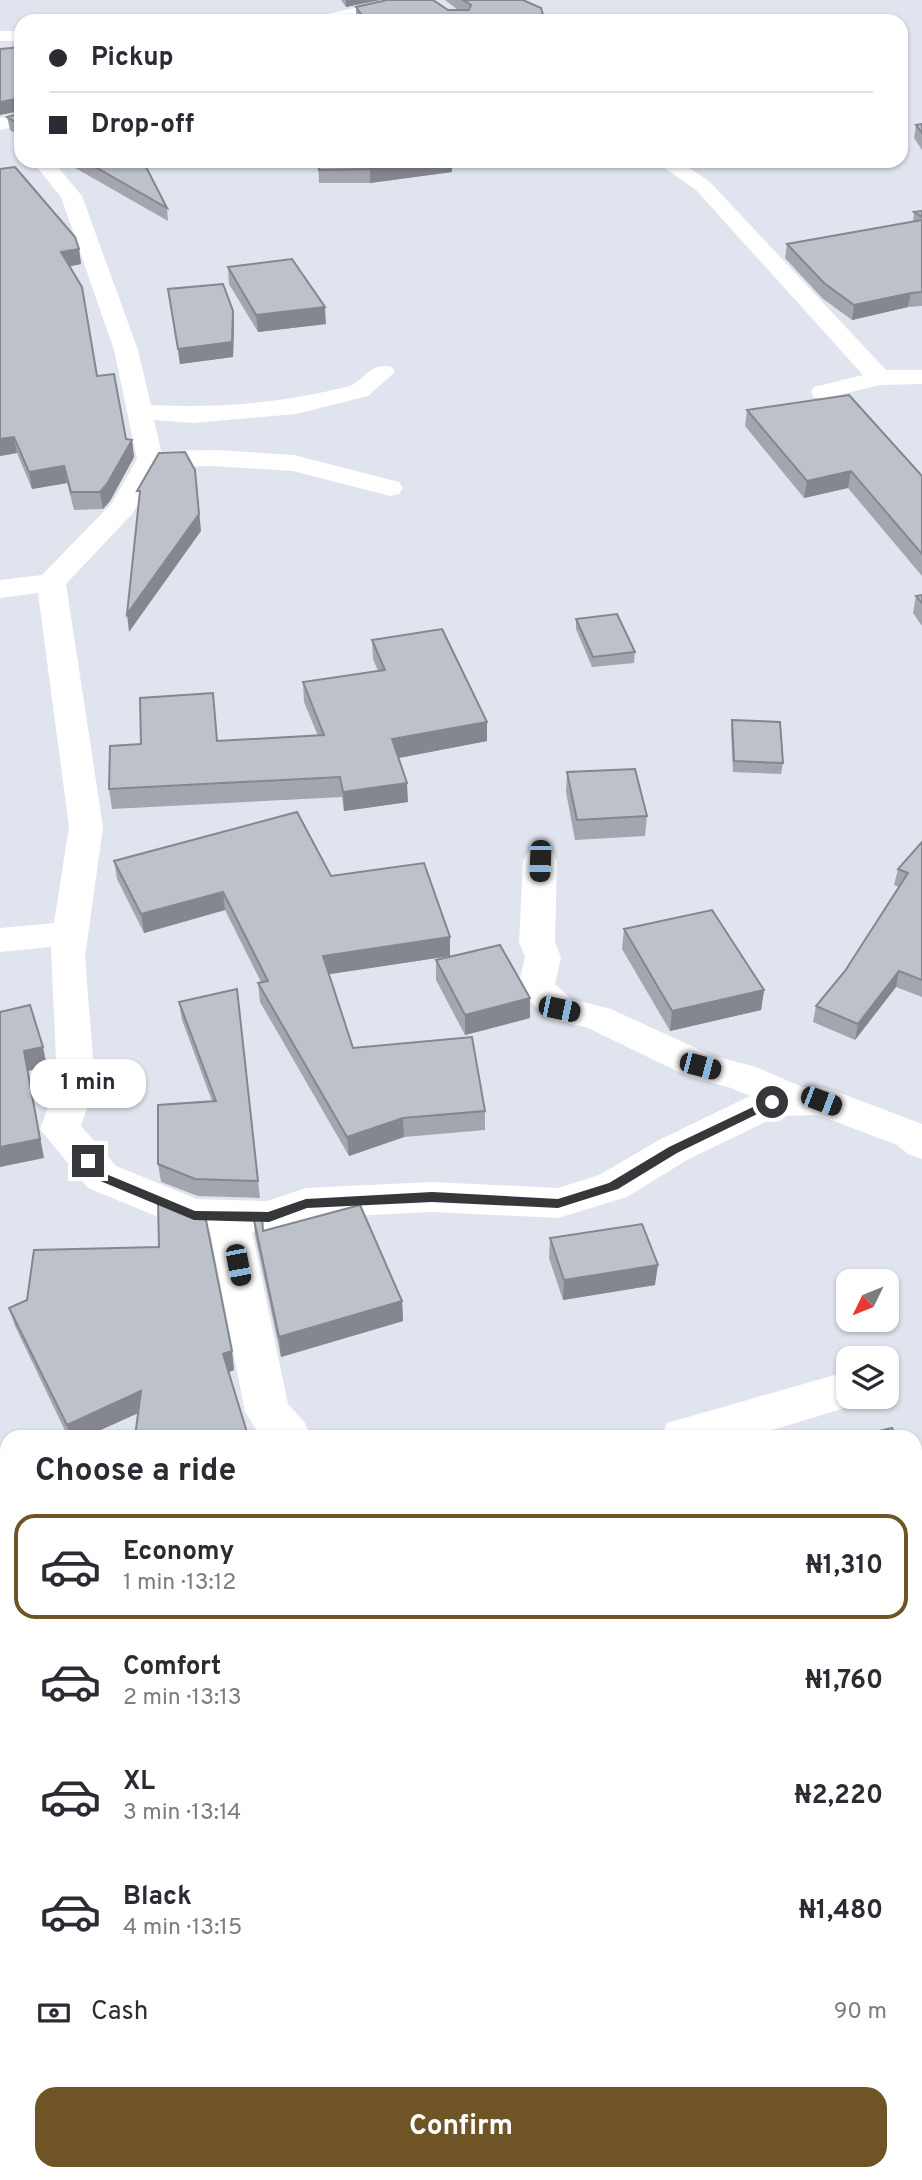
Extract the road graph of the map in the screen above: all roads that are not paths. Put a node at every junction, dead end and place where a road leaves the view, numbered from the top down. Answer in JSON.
{"nodes":[{"id":1,"x":416,"y":0,"type":"edge"},
{"id":2,"x":351,"y":14,"type":"edge"},
{"id":3,"x":48,"y":168,"type":"edge"},
{"id":4,"x":676,"y":168,"type":"edge"},
{"id":5,"x":383,"y":372,"type":"dead end"},
{"id":6,"x":922,"y":377,"type":"edge"},
{"id":7,"x":879,"y":378,"type":"junction"},
{"id":8,"x":823,"y":392,"type":"dead end"},
{"id":9,"x":140,"y":412,"type":"junction"},
{"id":10,"x":150,"y":459,"type":"junction"},
{"id":11,"x":390,"y":488,"type":"dead end"},
{"id":12,"x":51,"y":583,"type":"junction"},
{"id":13,"x":0,"y":589,"type":"edge"},
{"id":14,"x":540,"y":861,"type":"dead end"},
{"id":15,"x":71,"y":933,"type":"junction"},
{"id":16,"x":0,"y":940,"type":"edge"},
{"id":17,"x":799,"y":1102,"type":"junction"},
{"id":18,"x":922,"y":1144,"type":"edge"},
{"id":19,"x":228,"y":1216,"type":"junction"},
{"id":20,"x":836,"y":1393,"type":"edge"},
{"id":21,"x":283,"y":1430,"type":"edge"},
{"id":22,"x":707,"y":1430,"type":"edge"}],
"edges":[{"from":1,"to":2,"type":"street"},
{"from":3,"to":9,"type":"street"},
{"from":4,"to":7,"type":"street"},
{"from":5,"to":9,"type":"street"},
{"from":6,"to":7,"type":"street"},
{"from":7,"to":8,"type":"street"},
{"from":9,"to":10,"type":"street"},
{"from":10,"to":11,"type":"street"},
{"from":10,"to":12,"type":"street"},
{"from":12,"to":13,"type":"street"},
{"from":12,"to":15,"type":"street"},
{"from":14,"to":17,"type":"street"},
{"from":15,"to":16,"type":"street"},
{"from":15,"to":19,"type":"street"},
{"from":17,"to":18,"type":"street"},
{"from":17,"to":19,"type":"street"},
{"from":19,"to":21,"type":"street"},
{"from":20,"to":22,"type":"street"}]}
